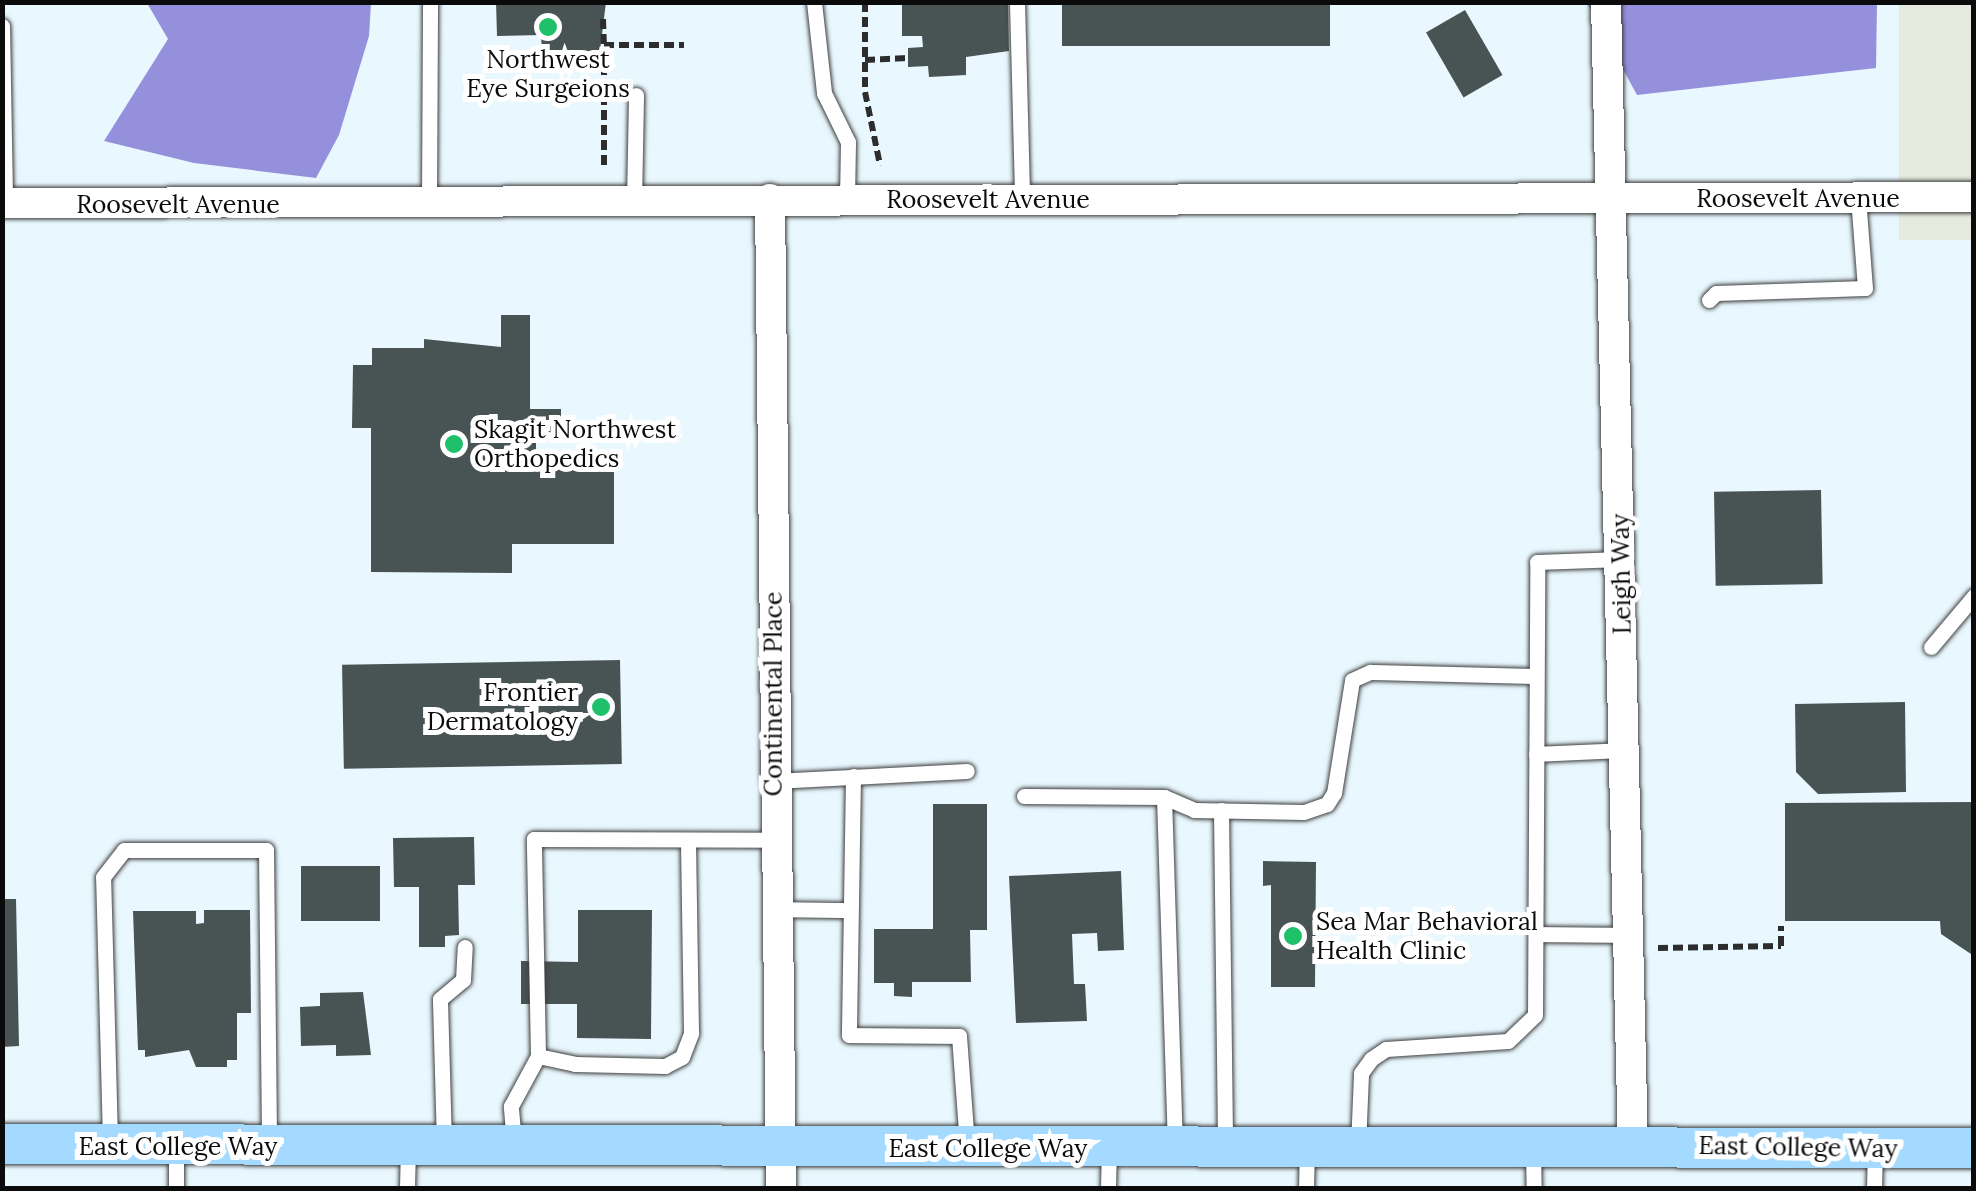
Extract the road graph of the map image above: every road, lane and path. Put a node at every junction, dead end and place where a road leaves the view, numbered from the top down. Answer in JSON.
{"nodes":[{"id":1,"x":430,"y":2,"type":"edge"},
{"id":2,"x":814,"y":2,"type":"edge"},
{"id":3,"x":865,"y":2,"type":"edge"},
{"id":4,"x":1017,"y":2,"type":"edge"},
{"id":5,"x":1606,"y":2,"type":"edge"},
{"id":6,"x":603,"y":19,"type":"dead end"},
{"id":7,"x":2,"y":26,"type":"edge"},
{"id":8,"x":604,"y":44,"type":"dead end"},
{"id":9,"x":908,"y":58,"type":"dead end"},
{"id":10,"x":865,"y":60,"type":"junction"},
{"id":11,"x":636,"y":96,"type":"dead end"},
{"id":12,"x":880,"y":166,"type":"dead end"},
{"id":13,"x":1974,"y":196,"type":"edge"},
{"id":14,"x":1022,"y":198,"type":"junction"},
{"id":15,"x":1613,"y":198,"type":"junction"},
{"id":16,"x":1858,"y":198,"type":"junction"},
{"id":17,"x":770,"y":199,"type":"junction"},
{"id":18,"x":848,"y":199,"type":"junction"},
{"id":19,"x":634,"y":201,"type":"junction"},
{"id":20,"x":4,"y":203,"type":"edge"},
{"id":21,"x":429,"y":203,"type":"junction"},
{"id":22,"x":1709,"y":300,"type":"dead end"},
{"id":23,"x":1621,"y":559,"type":"junction"},
{"id":24,"x":1974,"y":596,"type":"edge"},
{"id":25,"x":1931,"y":647,"type":"dead end"},
{"id":26,"x":1536,"y":676,"type":"junction"},
{"id":27,"x":1625,"y":750,"type":"junction"},
{"id":28,"x":1536,"y":754,"type":"junction"},
{"id":29,"x":967,"y":772,"type":"dead end"},
{"id":30,"x":853,"y":776,"type":"junction"},
{"id":31,"x":774,"y":781,"type":"junction"},
{"id":32,"x":1024,"y":796,"type":"dead end"},
{"id":33,"x":1164,"y":797,"type":"junction"},
{"id":34,"x":1221,"y":810,"type":"junction"},
{"id":35,"x":688,"y":840,"type":"junction"},
{"id":36,"x":774,"y":840,"type":"junction"},
{"id":37,"x":775,"y":909,"type":"junction"},
{"id":38,"x":850,"y":910,"type":"junction"},
{"id":39,"x":1781,"y":926,"type":"dead end"},
{"id":40,"x":1536,"y":934,"type":"junction"},
{"id":41,"x":1643,"y":942,"type":"junction"},
{"id":42,"x":465,"y":947,"type":"dead end"},
{"id":43,"x":538,"y":1056,"type":"junction"},
{"id":44,"x":2,"y":1144,"type":"edge"},
{"id":45,"x":110,"y":1145,"type":"junction"},
{"id":46,"x":1533,"y":1145,"type":"junction"},
{"id":47,"x":1634,"y":1145,"type":"junction"},
{"id":48,"x":176,"y":1146,"type":"junction"},
{"id":49,"x":269,"y":1146,"type":"junction"},
{"id":50,"x":1358,"y":1146,"type":"junction"},
{"id":51,"x":1225,"y":1147,"type":"junction"},
{"id":52,"x":1307,"y":1147,"type":"junction"},
{"id":53,"x":426,"y":1148,"type":"junction"},
{"id":54,"x":515,"y":1148,"type":"junction"},
{"id":55,"x":967,"y":1148,"type":"junction"},
{"id":56,"x":1109,"y":1148,"type":"junction"},
{"id":57,"x":1176,"y":1148,"type":"junction"},
{"id":58,"x":1874,"y":1148,"type":"junction"},
{"id":59,"x":1974,"y":1148,"type":"edge"},
{"id":60,"x":780,"y":1170,"type":"edge"},
{"id":61,"x":176,"y":1188,"type":"edge"},
{"id":62,"x":407,"y":1188,"type":"edge"},
{"id":63,"x":1108,"y":1188,"type":"edge"},
{"id":64,"x":1306,"y":1188,"type":"edge"},
{"id":65,"x":1534,"y":1188,"type":"edge"},
{"id":66,"x":1874,"y":1188,"type":"edge"}],
"edges":[{"from":1,"to":21,"type":"lane"},
{"from":2,"to":18,"type":"lane"},
{"from":3,"to":10,"type":"path"},
{"from":4,"to":14,"type":"lane"},
{"from":5,"to":15,"type":"street","name":"Leigh Way"},
{"from":6,"to":8,"type":"path"},
{"from":7,"to":20,"type":"lane"},
{"from":9,"to":10,"type":"path"},
{"from":10,"to":12,"type":"path"},
{"from":11,"to":19,"type":"lane"},
{"from":13,"to":16,"type":"street","name":"Roosevelt Avenue"},
{"from":14,"to":15,"type":"street","name":"Roosevelt Avenue"},
{"from":14,"to":18,"type":"street","name":"Roosevelt Avenue"},
{"from":15,"to":16,"type":"street","name":"Roosevelt Avenue"},
{"from":15,"to":23,"type":"street","name":"Leigh Way"},
{"from":16,"to":22,"type":"lane"},
{"from":17,"to":18,"type":"street","name":"Roosevelt Avenue"},
{"from":17,"to":19,"type":"street","name":"Roosevelt Avenue"},
{"from":17,"to":31,"type":"street","name":"Continental Place"},
{"from":19,"to":21,"type":"street","name":"Roosevelt Avenue"},
{"from":20,"to":21,"type":"street","name":"Roosevelt Avenue"},
{"from":23,"to":26,"type":"lane"},
{"from":23,"to":27,"type":"street","name":"Leigh Way"},
{"from":24,"to":25,"type":"lane"},
{"from":26,"to":28,"type":"lane"},
{"from":26,"to":34,"type":"lane"},
{"from":27,"to":28,"type":"lane"},
{"from":27,"to":41,"type":"street","name":"Leigh Way"},
{"from":28,"to":40,"type":"lane"},
{"from":29,"to":30,"type":"lane"},
{"from":30,"to":31,"type":"lane"},
{"from":30,"to":38,"type":"lane"},
{"from":31,"to":36,"type":"street","name":"Continental Place"},
{"from":32,"to":33,"type":"lane"},
{"from":33,"to":34,"type":"lane"},
{"from":33,"to":57,"type":"lane"},
{"from":34,"to":51,"type":"lane"},
{"from":35,"to":36,"type":"lane"},
{"from":35,"to":43,"type":"lane"},
{"from":35,"to":43,"type":"lane"},
{"from":36,"to":37,"type":"street","name":"Continental Place"},
{"from":37,"to":38,"type":"lane"},
{"from":37,"to":60,"type":"street","name":"Continental Place"},
{"from":38,"to":55,"type":"lane"},
{"from":39,"to":41,"type":"path"},
{"from":40,"to":41,"type":"lane"},
{"from":40,"to":50,"type":"lane"},
{"from":41,"to":47,"type":"street","name":"Leigh Way"},
{"from":42,"to":53,"type":"lane"},
{"from":43,"to":54,"type":"lane"},
{"from":44,"to":45,"type":"main road","name":"East College Way"},
{"from":45,"to":48,"type":"main road","name":"East College Way"},
{"from":45,"to":49,"type":"lane"},
{"from":46,"to":47,"type":"main road","name":"East College Way"},
{"from":46,"to":50,"type":"main road","name":"East College Way"},
{"from":46,"to":65,"type":"lane"},
{"from":47,"to":58,"type":"main road","name":"East College Way"},
{"from":48,"to":49,"type":"main road","name":"East College Way"},
{"from":48,"to":61,"type":"lane"},
{"from":49,"to":53,"type":"main road","name":"East College Way"},
{"from":50,"to":52,"type":"main road","name":"East College Way"},
{"from":51,"to":52,"type":"main road","name":"East College Way"},
{"from":51,"to":57,"type":"main road","name":"East College Way"},
{"from":52,"to":64,"type":"lane"},
{"from":53,"to":54,"type":"main road","name":"East College Way"},
{"from":53,"to":62,"type":"lane"},
{"from":54,"to":60,"type":"main road","name":"East College Way"},
{"from":55,"to":56,"type":"main road","name":"East College Way"},
{"from":55,"to":60,"type":"main road","name":"East College Way"},
{"from":56,"to":57,"type":"main road","name":"East College Way"},
{"from":56,"to":63,"type":"lane"},
{"from":58,"to":59,"type":"main road","name":"East College Way"},
{"from":58,"to":66,"type":"lane"}]}
